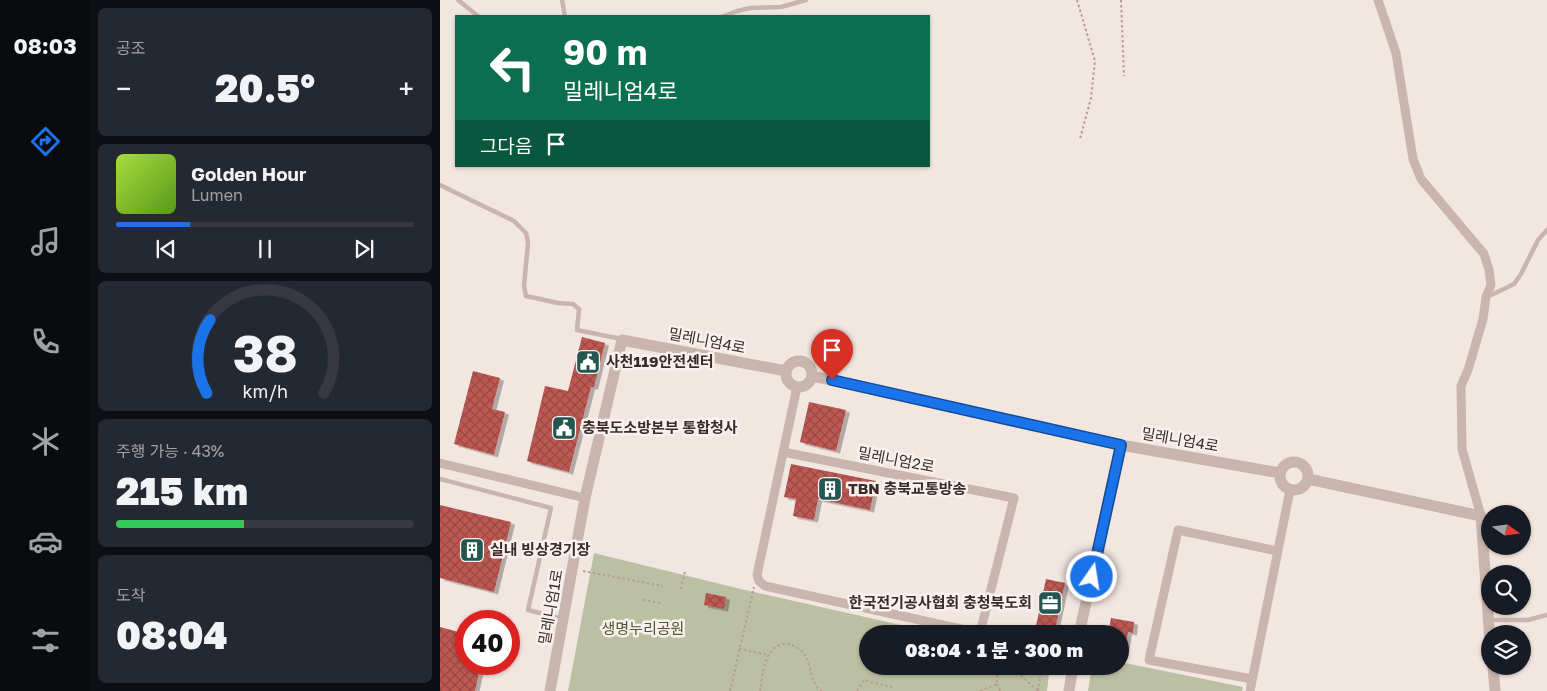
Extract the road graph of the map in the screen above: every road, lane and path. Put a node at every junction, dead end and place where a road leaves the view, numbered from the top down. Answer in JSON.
{"nodes":[{"id":1,"x":458,"y":0,"type":"edge"},
{"id":2,"x":562,"y":0,"type":"edge"},
{"id":3,"x":806,"y":0,"type":"edge"},
{"id":4,"x":1077,"y":0,"type":"edge"},
{"id":5,"x":1121,"y":0,"type":"edge"},
{"id":6,"x":1378,"y":0,"type":"edge"},
{"id":7,"x":477,"y":15,"type":"edge"},
{"id":8,"x":565,"y":15,"type":"edge"},
{"id":9,"x":726,"y":15,"type":"edge"},
{"id":10,"x":1124,"y":76,"type":"dead end"},
{"id":11,"x":1080,"y":139,"type":"dead end"},
{"id":12,"x":440,"y":185,"type":"edge"},
{"id":13,"x":1547,"y":230,"type":"edge"},
{"id":14,"x":1486,"y":297,"type":"junction"},
{"id":15,"x":622,"y":340,"type":"junction"},
{"id":16,"x":786,"y":371,"type":"junction"},
{"id":17,"x":812,"y":376,"type":"junction"},
{"id":18,"x":797,"y":387,"type":"junction"},
{"id":19,"x":1121,"y":445,"type":"junction"},
{"id":20,"x":782,"y":452,"type":"junction"},
{"id":21,"x":440,"y":463,"type":"edge"},
{"id":22,"x":1280,"y":473,"type":"junction"},
{"id":23,"x":440,"y":479,"type":"edge"},
{"id":24,"x":1308,"y":479,"type":"junction"},
{"id":25,"x":1290,"y":490,"type":"junction"},
{"id":26,"x":585,"y":498,"type":"junction"},
{"id":27,"x":1481,"y":516,"type":"joint"},
{"id":28,"x":1277,"y":551,"type":"junction"},
{"id":29,"x":1484,"y":555,"type":"edge"},
{"id":30,"x":573,"y":569,"type":"junction"},
{"id":31,"x":685,"y":571,"type":"dead end"},
{"id":32,"x":757,"y":575,"type":"junction"},
{"id":33,"x":663,"y":586,"type":"dead end"},
{"id":34,"x":681,"y":589,"type":"dead end"},
{"id":35,"x":643,"y":600,"type":"dead end"},
{"id":36,"x":660,"y":603,"type":"dead end"},
{"id":37,"x":1547,"y":615,"type":"edge"},
{"id":38,"x":564,"y":619,"type":"junction"},
{"id":39,"x":1488,"y":620,"type":"junction"},
{"id":40,"x":945,"y":625,"type":"edge"},
{"id":41,"x":984,"y":625,"type":"edge"},
{"id":42,"x":1081,"y":625,"type":"edge"},
{"id":43,"x":1488,"y":625,"type":"edge"},
{"id":44,"x":738,"y":649,"type":"junction"},
{"id":45,"x":769,"y":655,"type":"junction"},
{"id":46,"x":997,"y":675,"type":"edge"},
{"id":47,"x":1020,"y":675,"type":"edge"},
{"id":48,"x":1041,"y":675,"type":"edge"},
{"id":49,"x":1072,"y":675,"type":"edge"},
{"id":50,"x":1493,"y":675,"type":"edge"},
{"id":51,"x":1252,"y":679,"type":"junction"},
{"id":52,"x":997,"y":684,"type":"junction"},
{"id":53,"x":895,"y":688,"type":"dead end"},
{"id":54,"x":550,"y":691,"type":"edge"},
{"id":55,"x":730,"y":691,"type":"edge"},
{"id":56,"x":760,"y":691,"type":"edge"},
{"id":57,"x":822,"y":691,"type":"edge"},
{"id":58,"x":857,"y":691,"type":"edge"},
{"id":59,"x":980,"y":691,"type":"edge"},
{"id":60,"x":1000,"y":691,"type":"edge"},
{"id":61,"x":1038,"y":691,"type":"edge"},
{"id":62,"x":1069,"y":691,"type":"edge"},
{"id":63,"x":1250,"y":691,"type":"edge"},
{"id":64,"x":1495,"y":691,"type":"edge"}],
"edges":[{"from":1,"to":7,"type":"lane"},
{"from":2,"to":8,"type":"lane"},
{"from":3,"to":9,"type":"lane"},
{"from":4,"to":11,"type":"path"},
{"from":5,"to":10,"type":"path"},
{"from":6,"to":14,"type":"street"},
{"from":12,"to":15,"type":"lane"},
{"from":13,"to":14,"type":"lane"},
{"from":14,"to":27,"type":"street"},
{"from":15,"to":16,"type":"street","name":"밀레니엄4로"},
{"from":15,"to":26,"type":"street","name":"밀레니엄1로"},
{"from":16,"to":17,"type":"street"},
{"from":16,"to":18,"type":"street"},
{"from":17,"to":18,"type":"street"},
{"from":17,"to":19,"type":"street","name":"밀레니엄4로"},
{"from":18,"to":20,"type":"street"},
{"from":19,"to":22,"type":"street","name":"밀레니엄4로"},
{"from":19,"to":42,"type":"street"},
{"from":20,"to":32,"type":"street"},
{"from":20,"to":41,"type":"street","name":"밀레니엄2로"},
{"from":21,"to":26,"type":"street"},
{"from":22,"to":24,"type":"street"},
{"from":22,"to":25,"type":"street"},
{"from":23,"to":38,"type":"lane"},
{"from":24,"to":25,"type":"street"},
{"from":24,"to":27,"type":"street"},
{"from":25,"to":28,"type":"street"},
{"from":26,"to":30,"type":"street","name":"밀레니엄1로"},
{"from":28,"to":51,"type":"street"},
{"from":28,"to":51,"type":"street"},
{"from":29,"to":39,"type":"street"},
{"from":30,"to":33,"type":"path"},
{"from":30,"to":38,"type":"street","name":"밀레니엄1로"},
{"from":31,"to":34,"type":"path"},
{"from":32,"to":40,"type":"street","name":"밀레니엄2로"},
{"from":32,"to":44,"type":"path"},
{"from":35,"to":36,"type":"path"},
{"from":37,"to":39,"type":"lane"},
{"from":38,"to":54,"type":"street","name":"밀레니엄1로"},
{"from":39,"to":43,"type":"street"},
{"from":44,"to":45,"type":"path"},
{"from":44,"to":55,"type":"path"},
{"from":45,"to":56,"type":"path"},
{"from":45,"to":57,"type":"path"},
{"from":46,"to":52,"type":"path"},
{"from":47,"to":61,"type":"path","bridge":true},
{"from":48,"to":61,"type":"path"},
{"from":49,"to":62,"type":"street"},
{"from":50,"to":64,"type":"street"},
{"from":51,"to":63,"type":"street"},
{"from":52,"to":59,"type":"path"},
{"from":52,"to":60,"type":"path"},
{"from":53,"to":58,"type":"path"}]}
